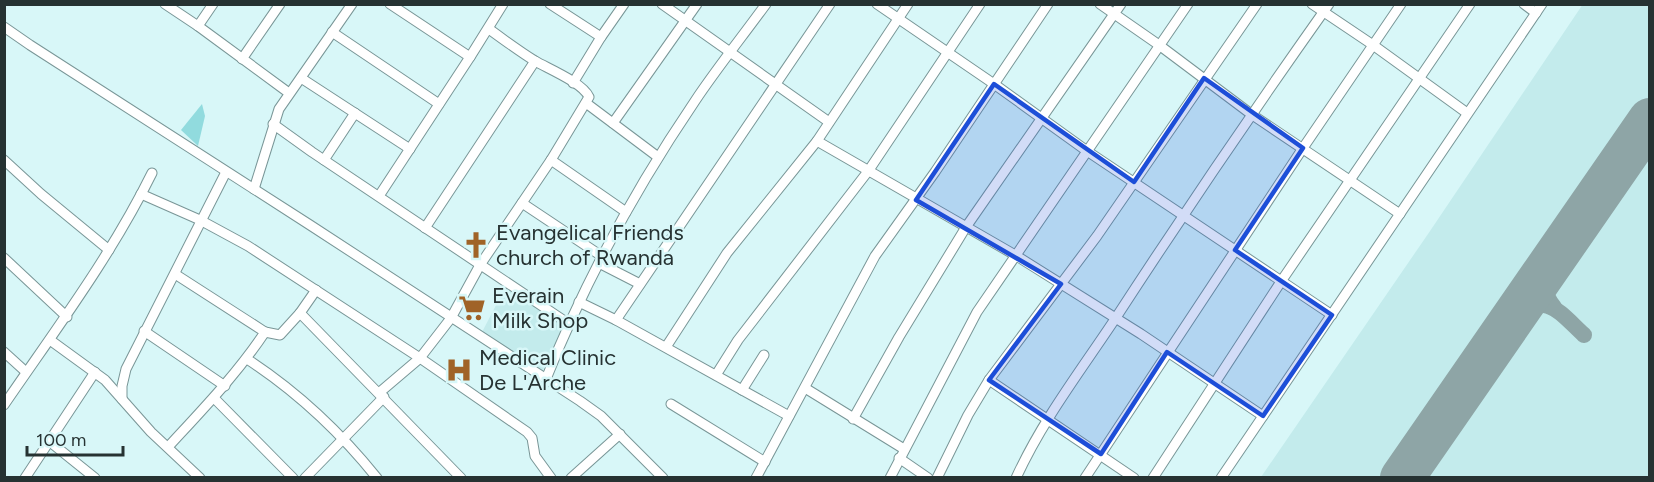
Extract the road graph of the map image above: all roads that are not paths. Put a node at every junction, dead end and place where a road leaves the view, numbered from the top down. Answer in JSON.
{"nodes":[{"id":1,"x":165,"y":4,"type":"edge"},
{"id":2,"x":213,"y":4,"type":"edge"},
{"id":3,"x":280,"y":4,"type":"edge"},
{"id":4,"x":352,"y":4,"type":"edge"},
{"id":5,"x":390,"y":4,"type":"edge"},
{"id":6,"x":489,"y":4,"type":"edge"},
{"id":7,"x":550,"y":4,"type":"edge"},
{"id":8,"x":624,"y":4,"type":"edge"},
{"id":9,"x":662,"y":4,"type":"edge"},
{"id":10,"x":697,"y":4,"type":"edge"},
{"id":11,"x":766,"y":4,"type":"edge"},
{"id":12,"x":831,"y":4,"type":"edge"},
{"id":13,"x":877,"y":4,"type":"edge"},
{"id":14,"x":908,"y":4,"type":"edge"},
{"id":15,"x":980,"y":4,"type":"edge"},
{"id":16,"x":1048,"y":4,"type":"edge"},
{"id":17,"x":1100,"y":4,"type":"edge"},
{"id":18,"x":1121,"y":4,"type":"edge"},
{"id":19,"x":1188,"y":4,"type":"edge"},
{"id":20,"x":1257,"y":4,"type":"edge"},
{"id":21,"x":1312,"y":4,"type":"edge"},
{"id":22,"x":1401,"y":4,"type":"edge"},
{"id":23,"x":1470,"y":4,"type":"edge"},
{"id":24,"x":1524,"y":4,"type":"edge"},
{"id":25,"x":501,"y":8,"type":"edge"},
{"id":26,"x":1326,"y":9,"type":"edge"},
{"id":27,"x":1539,"y":9,"type":"edge"},
{"id":28,"x":1114,"y":15,"type":"junction"},
{"id":29,"x":899,"y":19,"type":"junction"},
{"id":30,"x":686,"y":20,"type":"junction"},
{"id":31,"x":198,"y":26,"type":"junction"},
{"id":32,"x":4,"y":27,"type":"edge"},
{"id":33,"x":489,"y":29,"type":"junction"},
{"id":34,"x":332,"y":32,"type":"junction"},
{"id":35,"x":601,"y":37,"type":"junction"},
{"id":36,"x":1159,"y":45,"type":"junction"},
{"id":37,"x":1373,"y":45,"type":"junction"},
{"id":38,"x":731,"y":52,"type":"junction"},
{"id":39,"x":948,"y":52,"type":"junction"},
{"id":40,"x":470,"y":57,"type":"junction"},
{"id":41,"x":242,"y":59,"type":"junction"},
{"id":42,"x":535,"y":61,"type":"junction"},
{"id":43,"x":301,"y":78,"type":"junction"},
{"id":44,"x":1204,"y":78,"type":"junction"},
{"id":45,"x":1420,"y":78,"type":"junction"},
{"id":46,"x":573,"y":82,"type":"junction"},
{"id":47,"x":776,"y":84,"type":"junction"},
{"id":48,"x":994,"y":84,"type":"junction"},
{"id":49,"x":289,"y":93,"type":"junction"},
{"id":50,"x":586,"y":103,"type":"junction"},
{"id":51,"x":440,"y":104,"type":"junction"},
{"id":52,"x":1467,"y":113,"type":"junction"},
{"id":53,"x":356,"y":114,"type":"junction"},
{"id":54,"x":1251,"y":114,"type":"junction"},
{"id":55,"x":1042,"y":118,"type":"junction"},
{"id":56,"x":613,"y":123,"type":"junction"},
{"id":57,"x":829,"y":123,"type":"junction"},
{"id":58,"x":273,"y":124,"type":"junction"},
{"id":59,"x":817,"y":141,"type":"junction"},
{"id":60,"x":1303,"y":148,"type":"junction"},
{"id":61,"x":410,"y":149,"type":"junction"},
{"id":62,"x":1087,"y":151,"type":"junction"},
{"id":63,"x":658,"y":157,"type":"junction"},
{"id":64,"x":4,"y":160,"type":"edge"},
{"id":65,"x":324,"y":160,"type":"junction"},
{"id":66,"x":551,"y":160,"type":"junction"},
{"id":67,"x":869,"y":170,"type":"junction"},
{"id":68,"x":152,"y":172,"type":"dead end"},
{"id":69,"x":226,"y":172,"type":"junction"},
{"id":70,"x":1350,"y":181,"type":"junction"},
{"id":71,"x":1134,"y":182,"type":"junction"},
{"id":72,"x":254,"y":189,"type":"junction"},
{"id":73,"x":141,"y":194,"type":"junction"},
{"id":74,"x":379,"y":196,"type":"junction"},
{"id":75,"x":916,"y":200,"type":"junction"},
{"id":76,"x":522,"y":203,"type":"junction"},
{"id":77,"x":626,"y":212,"type":"junction"},
{"id":78,"x":1183,"y":214,"type":"junction"},
{"id":79,"x":1400,"y":214,"type":"junction"},
{"id":80,"x":200,"y":220,"type":"junction"},
{"id":81,"x":966,"y":227,"type":"junction"},
{"id":82,"x":425,"y":228,"type":"junction"},
{"id":83,"x":109,"y":250,"type":"junction"},
{"id":84,"x":1235,"y":250,"type":"junction"},
{"id":85,"x":1015,"y":255,"type":"junction"},
{"id":86,"x":4,"y":258,"type":"edge"},
{"id":87,"x":601,"y":260,"type":"junction"},
{"id":88,"x":480,"y":265,"type":"junction"},
{"id":89,"x":175,"y":274,"type":"junction"},
{"id":90,"x":1282,"y":280,"type":"junction"},
{"id":91,"x":640,"y":284,"type":"junction"},
{"id":92,"x":1061,"y":284,"type":"junction"},
{"id":93,"x":316,"y":290,"type":"junction"},
{"id":94,"x":579,"y":302,"type":"junction"},
{"id":95,"x":300,"y":313,"type":"junction"},
{"id":96,"x":1332,"y":315,"type":"junction"},
{"id":97,"x":67,"y":317,"type":"junction"},
{"id":98,"x":451,"y":318,"type":"junction"},
{"id":99,"x":1115,"y":319,"type":"junction"},
{"id":100,"x":616,"y":320,"type":"junction"},
{"id":101,"x":569,"y":324,"type":"junction"},
{"id":102,"x":144,"y":332,"type":"junction"},
{"id":103,"x":265,"y":332,"type":"junction"},
{"id":104,"x":50,"y":340,"type":"junction"},
{"id":105,"x":666,"y":347,"type":"junction"},
{"id":106,"x":4,"y":352,"type":"edge"},
{"id":107,"x":1167,"y":352,"type":"junction"},
{"id":108,"x":764,"y":355,"type":"dead end"},
{"id":109,"x":420,"y":358,"type":"junction"},
{"id":110,"x":247,"y":359,"type":"junction"},
{"id":111,"x":126,"y":369,"type":"junction"},
{"id":112,"x":26,"y":372,"type":"junction"},
{"id":113,"x":95,"y":372,"type":"junction"},
{"id":114,"x":716,"y":375,"type":"junction"},
{"id":115,"x":546,"y":379,"type":"junction"},
{"id":116,"x":105,"y":380,"type":"junction"},
{"id":117,"x":989,"y":380,"type":"junction"},
{"id":118,"x":1215,"y":384,"type":"junction"},
{"id":119,"x":225,"y":386,"type":"junction"},
{"id":120,"x":805,"y":388,"type":"junction"},
{"id":121,"x":742,"y":390,"type":"junction"},
{"id":122,"x":382,"y":395,"type":"junction"},
{"id":123,"x":214,"y":398,"type":"junction"},
{"id":124,"x":122,"y":399,"type":"junction"},
{"id":125,"x":671,"y":404,"type":"dead end"},
{"id":126,"x":4,"y":405,"type":"edge"},
{"id":127,"x":789,"y":416,"type":"junction"},
{"id":128,"x":1263,"y":416,"type":"junction"},
{"id":129,"x":854,"y":419,"type":"junction"},
{"id":130,"x":1047,"y":420,"type":"junction"},
{"id":131,"x":620,"y":434,"type":"junction"},
{"id":132,"x":342,"y":440,"type":"junction"},
{"id":133,"x":49,"y":441,"type":"junction"},
{"id":134,"x":168,"y":447,"type":"junction"},
{"id":135,"x":902,"y":454,"type":"junction"},
{"id":136,"x":1101,"y":454,"type":"junction"},
{"id":137,"x":765,"y":462,"type":"junction"},
{"id":138,"x":25,"y":477,"type":"edge"},
{"id":139,"x":95,"y":477,"type":"edge"},
{"id":140,"x":200,"y":477,"type":"edge"},
{"id":141,"x":293,"y":477,"type":"edge"},
{"id":142,"x":305,"y":477,"type":"edge"},
{"id":143,"x":377,"y":477,"type":"edge"},
{"id":144,"x":461,"y":477,"type":"edge"},
{"id":145,"x":550,"y":477,"type":"edge"},
{"id":146,"x":571,"y":477,"type":"edge"},
{"id":147,"x":663,"y":477,"type":"edge"},
{"id":148,"x":756,"y":477,"type":"edge"},
{"id":149,"x":890,"y":477,"type":"edge"},
{"id":150,"x":928,"y":477,"type":"edge"},
{"id":151,"x":937,"y":477,"type":"edge"},
{"id":152,"x":1016,"y":477,"type":"edge"},
{"id":153,"x":1085,"y":477,"type":"edge"},
{"id":154,"x":1134,"y":477,"type":"edge"},
{"id":155,"x":1153,"y":477,"type":"edge"},
{"id":156,"x":1221,"y":477,"type":"edge"}],
"edges":[{"from":1,"to":31,"type":"street"},
{"from":2,"to":31,"type":"street"},
{"from":3,"to":41,"type":"street"},
{"from":4,"to":34,"type":"street"},
{"from":5,"to":40,"type":"street"},
{"from":6,"to":25,"type":"street"},
{"from":7,"to":35,"type":"street"},
{"from":8,"to":35,"type":"street"},
{"from":9,"to":30,"type":"street"},
{"from":10,"to":30,"type":"street"},
{"from":11,"to":38,"type":"street"},
{"from":12,"to":47,"type":"street"},
{"from":13,"to":29,"type":"street"},
{"from":14,"to":29,"type":"street"},
{"from":15,"to":39,"type":"street"},
{"from":16,"to":48,"type":"street"},
{"from":17,"to":28,"type":"street"},
{"from":18,"to":28,"type":"street"},
{"from":19,"to":36,"type":"street"},
{"from":20,"to":44,"type":"street"},
{"from":21,"to":26,"type":"street"},
{"from":22,"to":37,"type":"street"},
{"from":23,"to":45,"type":"street"},
{"from":24,"to":27,"type":"street"},
{"from":25,"to":33,"type":"street"},
{"from":26,"to":37,"type":"street"},
{"from":26,"to":54,"type":"street"},
{"from":27,"to":52,"type":"street"},
{"from":28,"to":36,"type":"street"},
{"from":28,"to":55,"type":"street"},
{"from":29,"to":39,"type":"street"},
{"from":29,"to":57,"type":"street"},
{"from":30,"to":38,"type":"street"},
{"from":30,"to":56,"type":"street"},
{"from":31,"to":41,"type":"street"},
{"from":32,"to":69,"type":"street"},
{"from":33,"to":40,"type":"street"},
{"from":33,"to":42,"type":"street"},
{"from":34,"to":43,"type":"street"},
{"from":34,"to":51,"type":"street"},
{"from":35,"to":46,"type":"street"},
{"from":36,"to":44,"type":"street"},
{"from":36,"to":62,"type":"street"},
{"from":37,"to":45,"type":"street"},
{"from":37,"to":60,"type":"street"},
{"from":38,"to":47,"type":"street"},
{"from":38,"to":63,"type":"street"},
{"from":39,"to":48,"type":"street"},
{"from":39,"to":67,"type":"street"},
{"from":40,"to":51,"type":"street"},
{"from":41,"to":49,"type":"street"},
{"from":42,"to":46,"type":"street"},
{"from":42,"to":82,"type":"street"},
{"from":43,"to":49,"type":"street"},
{"from":43,"to":53,"type":"street"},
{"from":44,"to":54,"type":"street"},
{"from":44,"to":71,"type":"street"},
{"from":45,"to":52,"type":"street"},
{"from":45,"to":70,"type":"street"},
{"from":46,"to":50,"type":"street"},
{"from":47,"to":57,"type":"street"},
{"from":47,"to":91,"type":"street"},
{"from":48,"to":55,"type":"street"},
{"from":48,"to":75,"type":"street"},
{"from":49,"to":58,"type":"street"},
{"from":50,"to":56,"type":"street"},
{"from":50,"to":66,"type":"street"},
{"from":51,"to":61,"type":"street"},
{"from":52,"to":79,"type":"street"},
{"from":53,"to":61,"type":"street"},
{"from":53,"to":65,"type":"street"},
{"from":54,"to":60,"type":"street"},
{"from":54,"to":78,"type":"street"},
{"from":55,"to":62,"type":"street"},
{"from":55,"to":81,"type":"street"},
{"from":56,"to":63,"type":"street"},
{"from":57,"to":59,"type":"street"},
{"from":58,"to":65,"type":"street"},
{"from":58,"to":72,"type":"street"},
{"from":59,"to":67,"type":"street"},
{"from":59,"to":105,"type":"street"},
{"from":60,"to":70,"type":"street"},
{"from":60,"to":84,"type":"street"},
{"from":61,"to":74,"type":"street"},
{"from":62,"to":71,"type":"street"},
{"from":62,"to":85,"type":"street"},
{"from":63,"to":77,"type":"street"},
{"from":64,"to":83,"type":"street"},
{"from":65,"to":74,"type":"street"},
{"from":66,"to":76,"type":"street"},
{"from":66,"to":77,"type":"street"},
{"from":67,"to":75,"type":"street"},
{"from":67,"to":114,"type":"street"},
{"from":68,"to":73,"type":"street"},
{"from":69,"to":72,"type":"street"},
{"from":69,"to":80,"type":"street"},
{"from":70,"to":79,"type":"street"},
{"from":70,"to":90,"type":"street"},
{"from":71,"to":78,"type":"street"},
{"from":71,"to":92,"type":"street"},
{"from":72,"to":98,"type":"street"},
{"from":73,"to":80,"type":"street"},
{"from":73,"to":83,"type":"street"},
{"from":74,"to":82,"type":"street"},
{"from":75,"to":81,"type":"street"},
{"from":75,"to":120,"type":"street"},
{"from":76,"to":87,"type":"street"},
{"from":76,"to":88,"type":"street"},
{"from":77,"to":87,"type":"street"},
{"from":78,"to":84,"type":"street"},
{"from":78,"to":99,"type":"street"},
{"from":79,"to":96,"type":"street"},
{"from":80,"to":89,"type":"street"},
{"from":80,"to":93,"type":"street"},
{"from":81,"to":85,"type":"street"},
{"from":81,"to":129,"type":"street"},
{"from":82,"to":88,"type":"street"},
{"from":83,"to":97,"type":"street"},
{"from":84,"to":90,"type":"street"},
{"from":84,"to":107,"type":"street"},
{"from":85,"to":92,"type":"street"},
{"from":85,"to":135,"type":"street"},
{"from":86,"to":97,"type":"street"},
{"from":87,"to":91,"type":"street"},
{"from":87,"to":94,"type":"street"},
{"from":88,"to":98,"type":"street"},
{"from":88,"to":101,"type":"street"},
{"from":89,"to":102,"type":"street"},
{"from":89,"to":103,"type":"street"},
{"from":90,"to":96,"type":"street"},
{"from":90,"to":118,"type":"street"},
{"from":91,"to":100,"type":"street"},
{"from":92,"to":99,"type":"street"},
{"from":92,"to":117,"type":"street"},
{"from":93,"to":95,"type":"street"},
{"from":93,"to":109,"type":"street"},
{"from":94,"to":100,"type":"street"},
{"from":94,"to":101,"type":"street"},
{"from":95,"to":103,"type":"street"},
{"from":95,"to":122,"type":"street"},
{"from":96,"to":128,"type":"street"},
{"from":97,"to":104,"type":"street"},
{"from":98,"to":109,"type":"street"},
{"from":98,"to":115,"type":"street"},
{"from":99,"to":107,"type":"street"},
{"from":99,"to":130,"type":"street"},
{"from":100,"to":105,"type":"street"},
{"from":101,"to":115,"type":"street"},
{"from":102,"to":111,"type":"street"},
{"from":102,"to":119,"type":"street"},
{"from":103,"to":110,"type":"street"},
{"from":104,"to":112,"type":"street"},
{"from":104,"to":113,"type":"street"},
{"from":105,"to":114,"type":"street"},
{"from":106,"to":112,"type":"street"},
{"from":107,"to":118,"type":"street"},
{"from":107,"to":136,"type":"street"},
{"from":108,"to":121,"type":"street"},
{"from":109,"to":122,"type":"street"},
{"from":109,"to":145,"type":"street"},
{"from":110,"to":119,"type":"street"},
{"from":110,"to":132,"type":"street"},
{"from":111,"to":116,"type":"street"},
{"from":111,"to":124,"type":"street"},
{"from":112,"to":126,"type":"street"},
{"from":113,"to":116,"type":"street"},
{"from":113,"to":133,"type":"street"},
{"from":114,"to":121,"type":"street"},
{"from":115,"to":131,"type":"street"},
{"from":116,"to":124,"type":"street"},
{"from":117,"to":130,"type":"street"},
{"from":117,"to":151,"type":"street"},
{"from":118,"to":128,"type":"street"},
{"from":118,"to":155,"type":"street"},
{"from":119,"to":123,"type":"street"},
{"from":120,"to":127,"type":"street"},
{"from":120,"to":129,"type":"street"},
{"from":121,"to":127,"type":"street"},
{"from":122,"to":132,"type":"street"},
{"from":122,"to":144,"type":"street"},
{"from":123,"to":134,"type":"street"},
{"from":123,"to":141,"type":"street"},
{"from":124,"to":134,"type":"street"},
{"from":125,"to":137,"type":"street"},
{"from":127,"to":137,"type":"street"},
{"from":128,"to":156,"type":"street"},
{"from":129,"to":135,"type":"street"},
{"from":130,"to":136,"type":"street"},
{"from":130,"to":152,"type":"street"},
{"from":131,"to":146,"type":"street"},
{"from":131,"to":147,"type":"street"},
{"from":132,"to":142,"type":"street"},
{"from":132,"to":143,"type":"street"},
{"from":133,"to":138,"type":"street"},
{"from":133,"to":139,"type":"street"},
{"from":134,"to":140,"type":"street"},
{"from":135,"to":149,"type":"street"},
{"from":135,"to":150,"type":"street"},
{"from":136,"to":153,"type":"street"},
{"from":136,"to":154,"type":"street"},
{"from":137,"to":148,"type":"street"}]}
